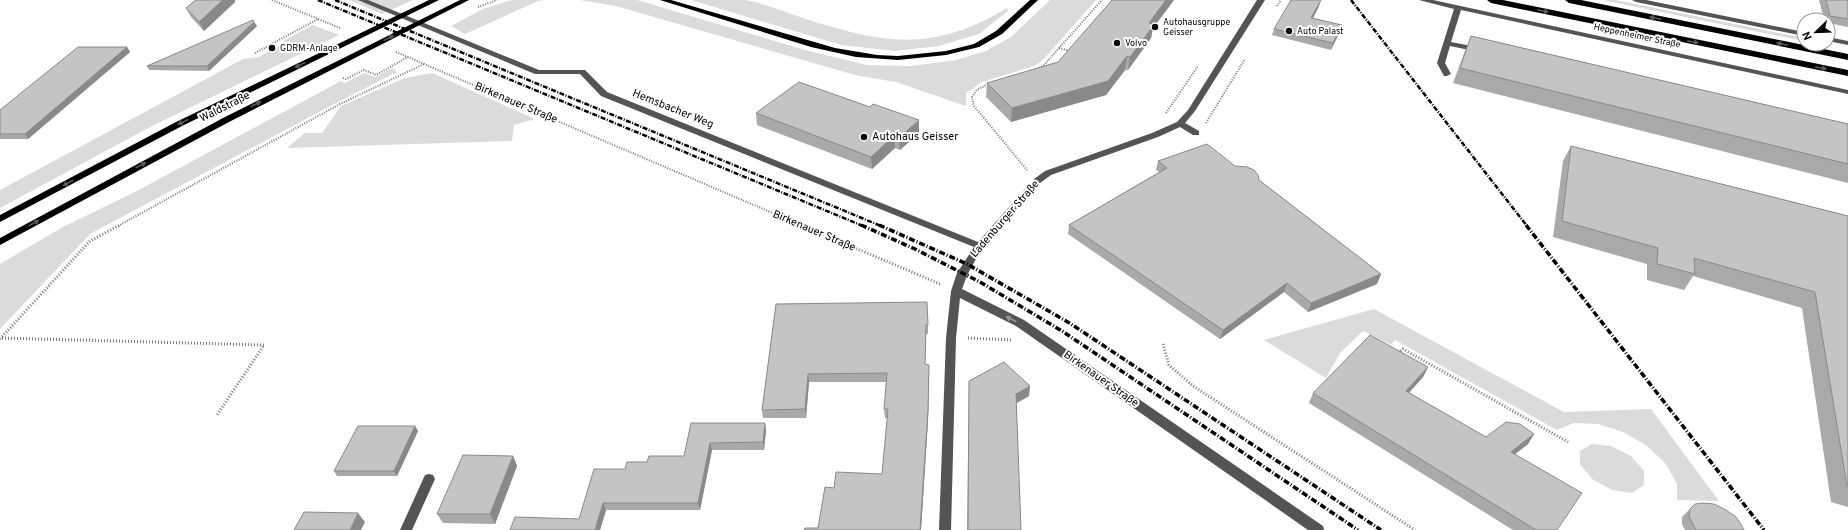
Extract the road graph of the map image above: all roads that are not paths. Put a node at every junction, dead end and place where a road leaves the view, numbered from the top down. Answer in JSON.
{"nodes":[{"id":1,"x":362,"y":0,"type":"edge"},
{"id":2,"x":435,"y":0,"type":"edge"},
{"id":3,"x":465,"y":0,"type":"edge"},
{"id":4,"x":664,"y":0,"type":"edge"},
{"id":5,"x":1034,"y":0,"type":"edge"},
{"id":6,"x":1261,"y":0,"type":"edge"},
{"id":7,"x":1423,"y":0,"type":"edge"},
{"id":8,"x":1491,"y":0,"type":"edge"},
{"id":9,"x":1569,"y":0,"type":"edge"},
{"id":10,"x":1636,"y":0,"type":"edge"},
{"id":11,"x":1458,"y":8,"type":"junction"},
{"id":12,"x":1796,"y":32,"type":"edge"},
{"id":13,"x":1836,"y":41,"type":"edge"},
{"id":14,"x":1448,"y":43,"type":"junction"},
{"id":15,"x":1848,"y":43,"type":"edge"},
{"id":16,"x":1489,"y":52,"type":"edge"},
{"id":17,"x":1848,"y":57,"type":"edge"},
{"id":18,"x":1848,"y":73,"type":"edge"},
{"id":19,"x":1447,"y":74,"type":"dead end"},
{"id":20,"x":1848,"y":92,"type":"edge"},
{"id":21,"x":1180,"y":124,"type":"junction"},
{"id":22,"x":1196,"y":133,"type":"dead end"},
{"id":23,"x":0,"y":219,"type":"edge"},
{"id":24,"x":0,"y":242,"type":"edge"},
{"id":25,"x":980,"y":246,"type":"junction"},
{"id":26,"x":956,"y":291,"type":"junction"},
{"id":27,"x":430,"y":479,"type":"dead end"},
{"id":28,"x":406,"y":530,"type":"edge"},
{"id":29,"x":945,"y":530,"type":"edge"},
{"id":30,"x":1318,"y":530,"type":"edge"}],
"edges":[{"from":1,"to":25,"type":"street","name":"Hemsbacher Weg"},
{"from":2,"to":23,"type":"main road","name":"Waldstraße","one_way":true},
{"from":24,"to":3,"type":"main road","name":"Waldstraße","one_way":true},
{"from":4,"to":5,"type":"main road"},
{"from":6,"to":21,"type":"street","name":"Ladenburger Straße"},
{"from":7,"to":11,"type":"street","name":"Heppenheimer Straße"},
{"from":8,"to":18,"type":"highway","one_way":true},
{"from":17,"to":9,"type":"highway","one_way":true},
{"from":10,"to":12,"type":"street"},
{"from":11,"to":14,"type":"street"},
{"from":11,"to":20,"type":"street","name":"Heppenheimer Straße"},
{"from":13,"to":15,"type":"street"},
{"from":14,"to":16,"type":"street"},
{"from":14,"to":19,"type":"street"},
{"from":21,"to":22,"type":"street"},
{"from":21,"to":25,"type":"street","name":"Ladenburger Straße"},
{"from":25,"to":26,"type":"street","name":"Ladenburger Straße"},
{"from":26,"to":29,"type":"street","name":"Ladenburger Straße"},
{"from":30,"to":26,"type":"street","name":"Birkenauer Straße","one_way":true},
{"from":27,"to":28,"type":"street"}]}
